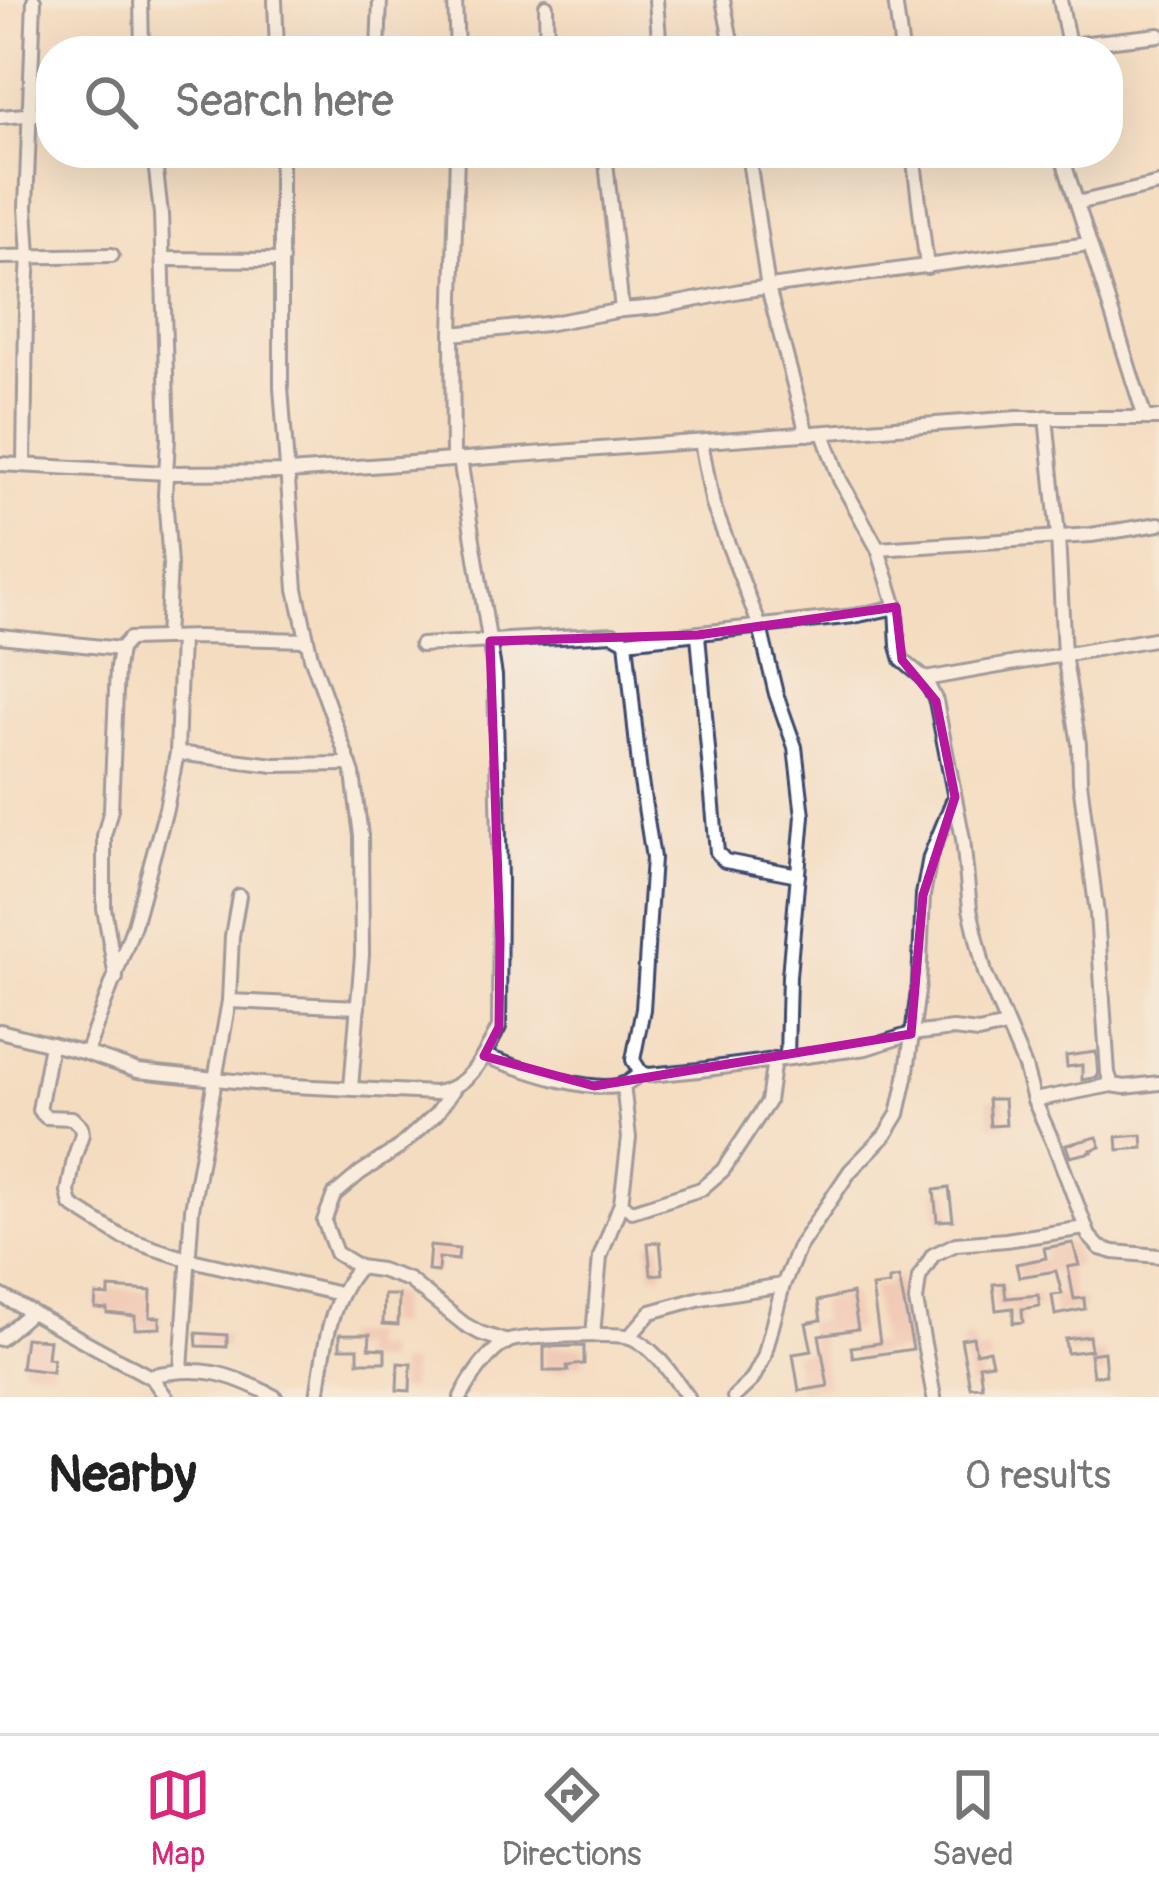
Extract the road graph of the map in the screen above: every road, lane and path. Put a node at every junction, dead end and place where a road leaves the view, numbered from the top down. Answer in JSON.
{"nodes":[{"id":1,"x":34,"y":0,"type":"edge"},
{"id":2,"x":141,"y":0,"type":"edge"},
{"id":3,"x":274,"y":0,"type":"edge"},
{"id":4,"x":380,"y":0,"type":"edge"},
{"id":5,"x":455,"y":0,"type":"edge"},
{"id":6,"x":656,"y":0,"type":"edge"},
{"id":7,"x":723,"y":0,"type":"edge"},
{"id":8,"x":895,"y":0,"type":"edge"},
{"id":9,"x":1060,"y":0,"type":"edge"},
{"id":10,"x":546,"y":6,"type":"dead end"},
{"id":11,"x":1159,"y":35,"type":"edge"},
{"id":12,"x":142,"y":36,"type":"edge"},
{"id":13,"x":276,"y":36,"type":"edge"},
{"id":14,"x":379,"y":36,"type":"edge"},
{"id":15,"x":456,"y":36,"type":"edge"},
{"id":16,"x":547,"y":36,"type":"edge"},
{"id":17,"x":659,"y":36,"type":"edge"},
{"id":18,"x":730,"y":36,"type":"edge"},
{"id":19,"x":900,"y":36,"type":"edge"},
{"id":20,"x":1067,"y":36,"type":"edge"},
{"id":21,"x":1123,"y":39,"type":"edge"},
{"id":22,"x":36,"y":113,"type":"edge"},
{"id":23,"x":29,"y":114,"type":"junction"},
{"id":24,"x":0,"y":117,"type":"edge"},
{"id":25,"x":155,"y":168,"type":"edge"},
{"id":26,"x":281,"y":168,"type":"edge"},
{"id":27,"x":457,"y":168,"type":"edge"},
{"id":28,"x":607,"y":168,"type":"edge"},
{"id":29,"x":750,"y":168,"type":"edge"},
{"id":30,"x":915,"y":168,"type":"edge"},
{"id":31,"x":1066,"y":168,"type":"edge"},
{"id":32,"x":1159,"y":184,"type":"edge"},
{"id":33,"x":1077,"y":203,"type":"junction"},
{"id":34,"x":1089,"y":244,"type":"junction"},
{"id":35,"x":112,"y":255,"type":"dead end"},
{"id":36,"x":29,"y":256,"type":"junction"},
{"id":37,"x":0,"y":257,"type":"edge"},
{"id":38,"x":163,"y":259,"type":"junction"},
{"id":39,"x":282,"y":260,"type":"junction"},
{"id":40,"x":927,"y":267,"type":"junction"},
{"id":41,"x":768,"y":288,"type":"junction"},
{"id":42,"x":622,"y":310,"type":"junction"},
{"id":43,"x":452,"y":334,"type":"junction"},
{"id":44,"x":1046,"y":418,"type":"junction"},
{"id":45,"x":1152,"y":418,"type":"edge"},
{"id":46,"x":823,"y":433,"type":"junction"},
{"id":47,"x":807,"y":434,"type":"junction"},
{"id":48,"x":701,"y":442,"type":"junction"},
{"id":49,"x":457,"y":459,"type":"junction"},
{"id":50,"x":0,"y":464,"type":"edge"},
{"id":51,"x":24,"y":464,"type":"junction"},
{"id":52,"x":289,"y":472,"type":"junction"},
{"id":53,"x":166,"y":473,"type":"junction"},
{"id":54,"x":1159,"y":524,"type":"edge"},
{"id":55,"x":1058,"y":536,"type":"junction"},
{"id":56,"x":878,"y":549,"type":"junction"},
{"id":57,"x":896,"y":607,"type":"junction"},
{"id":58,"x":760,"y":627,"type":"junction"},
{"id":59,"x":698,"y":634,"type":"junction"},
{"id":60,"x":0,"y":635,"type":"edge"},
{"id":61,"x":166,"y":638,"type":"junction"},
{"id":62,"x":181,"y":638,"type":"junction"},
{"id":63,"x":1159,"y":638,"type":"edge"},
{"id":64,"x":306,"y":640,"type":"junction"},
{"id":65,"x":626,"y":640,"type":"junction"},
{"id":66,"x":490,"y":641,"type":"junction"},
{"id":67,"x":421,"y":645,"type":"dead end"},
{"id":68,"x":120,"y":649,"type":"junction"},
{"id":69,"x":1064,"y":655,"type":"junction"},
{"id":70,"x":925,"y":679,"type":"junction"},
{"id":71,"x":178,"y":753,"type":"junction"},
{"id":72,"x":350,"y":764,"type":"junction"},
{"id":73,"x":955,"y":797,"type":"junction"},
{"id":74,"x":798,"y":874,"type":"junction"},
{"id":75,"x":238,"y":896,"type":"dead end"},
{"id":76,"x":116,"y":978,"type":"junction"},
{"id":77,"x":229,"y":1001,"type":"junction"},
{"id":78,"x":358,"y":1007,"type":"junction"},
{"id":79,"x":1006,"y":1026,"type":"junction"},
{"id":80,"x":0,"y":1031,"type":"edge"},
{"id":81,"x":911,"y":1034,"type":"junction"},
{"id":82,"x":51,"y":1044,"type":"junction"},
{"id":83,"x":86,"y":1053,"type":"junction"},
{"id":84,"x":484,"y":1056,"type":"junction"},
{"id":85,"x":781,"y":1058,"type":"junction"},
{"id":86,"x":640,"y":1073,"type":"junction"},
{"id":87,"x":215,"y":1079,"type":"junction"},
{"id":88,"x":1159,"y":1083,"type":"edge"},
{"id":89,"x":623,"y":1084,"type":"junction"},
{"id":90,"x":1112,"y":1085,"type":"junction"},
{"id":91,"x":351,"y":1088,"type":"junction"},
{"id":92,"x":453,"y":1090,"type":"junction"},
{"id":93,"x":1034,"y":1100,"type":"junction"},
{"id":94,"x":621,"y":1203,"type":"junction"},
{"id":95,"x":1085,"y":1228,"type":"junction"},
{"id":96,"x":1159,"y":1256,"type":"edge"},
{"id":97,"x":187,"y":1259,"type":"junction"},
{"id":98,"x":359,"y":1267,"type":"junction"},
{"id":99,"x":783,"y":1285,"type":"junction"},
{"id":100,"x":340,"y":1294,"type":"junction"},
{"id":101,"x":0,"y":1295,"type":"edge"},
{"id":102,"x":31,"y":1312,"type":"junction"},
{"id":103,"x":593,"y":1335,"type":"junction"},
{"id":104,"x":628,"y":1336,"type":"junction"},
{"id":105,"x":0,"y":1339,"type":"edge"},
{"id":106,"x":507,"y":1342,"type":"junction"},
{"id":107,"x":181,"y":1369,"type":"junction"},
{"id":108,"x":148,"y":1376,"type":"junction"},
{"id":109,"x":166,"y":1397,"type":"edge"},
{"id":110,"x":274,"y":1397,"type":"edge"},
{"id":111,"x":317,"y":1397,"type":"edge"},
{"id":112,"x":461,"y":1397,"type":"edge"},
{"id":113,"x":688,"y":1397,"type":"edge"},
{"id":114,"x":734,"y":1397,"type":"edge"},
{"id":115,"x":934,"y":1397,"type":"edge"}],
"edges":[{"from":1,"to":23,"type":"street"},
{"from":2,"to":12,"type":"street"},
{"from":3,"to":13,"type":"street"},
{"from":4,"to":14,"type":"street"},
{"from":5,"to":15,"type":"street"},
{"from":6,"to":17,"type":"street"},
{"from":7,"to":18,"type":"street"},
{"from":8,"to":19,"type":"street"},
{"from":9,"to":20,"type":"street"},
{"from":10,"to":16,"type":"street"},
{"from":11,"to":21,"type":"street"},
{"from":22,"to":23,"type":"street"},
{"from":23,"to":24,"type":"street"},
{"from":23,"to":36,"type":"street"},
{"from":25,"to":38,"type":"street"},
{"from":26,"to":39,"type":"street"},
{"from":27,"to":43,"type":"street"},
{"from":28,"to":42,"type":"street"},
{"from":29,"to":41,"type":"street"},
{"from":30,"to":40,"type":"street"},
{"from":31,"to":33,"type":"street"},
{"from":32,"to":33,"type":"street"},
{"from":33,"to":34,"type":"street"},
{"from":34,"to":40,"type":"street"},
{"from":34,"to":45,"type":"street"},
{"from":35,"to":36,"type":"street"},
{"from":36,"to":37,"type":"street"},
{"from":36,"to":51,"type":"street"},
{"from":38,"to":39,"type":"street"},
{"from":38,"to":53,"type":"street"},
{"from":39,"to":52,"type":"street"},
{"from":40,"to":41,"type":"street"},
{"from":41,"to":42,"type":"street"},
{"from":41,"to":47,"type":"street"},
{"from":42,"to":43,"type":"street"},
{"from":43,"to":49,"type":"street"},
{"from":44,"to":45,"type":"street"},
{"from":44,"to":46,"type":"street"},
{"from":44,"to":55,"type":"street"},
{"from":46,"to":47,"type":"street"},
{"from":46,"to":56,"type":"street"},
{"from":47,"to":48,"type":"street"},
{"from":48,"to":49,"type":"street"},
{"from":48,"to":58,"type":"street"},
{"from":49,"to":52,"type":"street"},
{"from":49,"to":66,"type":"street"},
{"from":50,"to":51,"type":"street"},
{"from":51,"to":53,"type":"street"},
{"from":52,"to":53,"type":"street"},
{"from":52,"to":64,"type":"street"},
{"from":53,"to":61,"type":"street"},
{"from":54,"to":55,"type":"street"},
{"from":55,"to":56,"type":"street"},
{"from":55,"to":69,"type":"street"},
{"from":56,"to":57,"type":"street"},
{"from":57,"to":58,"type":"street"},
{"from":57,"to":70,"type":"street"},
{"from":58,"to":59,"type":"street"},
{"from":58,"to":74,"type":"street"},
{"from":59,"to":65,"type":"street"},
{"from":59,"to":74,"type":"street"},
{"from":60,"to":68,"type":"street"},
{"from":61,"to":62,"type":"street"},
{"from":61,"to":68,"type":"street"},
{"from":62,"to":64,"type":"street"},
{"from":62,"to":71,"type":"street"},
{"from":63,"to":69,"type":"street"},
{"from":64,"to":72,"type":"street"},
{"from":65,"to":66,"type":"street"},
{"from":65,"to":86,"type":"street"},
{"from":66,"to":67,"type":"street"},
{"from":66,"to":84,"type":"street"},
{"from":68,"to":76,"type":"street"},
{"from":69,"to":70,"type":"street"},
{"from":69,"to":90,"type":"street"},
{"from":70,"to":73,"type":"street"},
{"from":71,"to":72,"type":"street"},
{"from":71,"to":76,"type":"street"},
{"from":72,"to":78,"type":"street"},
{"from":73,"to":79,"type":"street"},
{"from":73,"to":81,"type":"street"},
{"from":74,"to":85,"type":"street"},
{"from":75,"to":77,"type":"street"},
{"from":76,"to":83,"type":"street"},
{"from":77,"to":78,"type":"street"},
{"from":77,"to":87,"type":"street"},
{"from":78,"to":91,"type":"street"},
{"from":79,"to":81,"type":"street"},
{"from":79,"to":93,"type":"street"},
{"from":80,"to":82,"type":"street"},
{"from":81,"to":85,"type":"street"},
{"from":81,"to":99,"type":"street"},
{"from":82,"to":83,"type":"street"},
{"from":82,"to":97,"type":"street"},
{"from":83,"to":87,"type":"street"},
{"from":84,"to":89,"type":"street"},
{"from":84,"to":92,"type":"street"},
{"from":85,"to":86,"type":"street"},
{"from":85,"to":94,"type":"street"},
{"from":86,"to":89,"type":"street"},
{"from":87,"to":91,"type":"street"},
{"from":87,"to":97,"type":"street"},
{"from":88,"to":90,"type":"street"},
{"from":89,"to":94,"type":"street"},
{"from":90,"to":93,"type":"street"},
{"from":91,"to":92,"type":"street"},
{"from":92,"to":98,"type":"street"},
{"from":93,"to":95,"type":"street"},
{"from":94,"to":103,"type":"street"},
{"from":95,"to":96,"type":"street"},
{"from":95,"to":115,"type":"street"},
{"from":97,"to":100,"type":"street"},
{"from":97,"to":107,"type":"street"},
{"from":98,"to":100,"type":"street"},
{"from":98,"to":106,"type":"street"},
{"from":99,"to":104,"type":"street"},
{"from":99,"to":114,"type":"street"},
{"from":100,"to":111,"type":"street"},
{"from":101,"to":102,"type":"street"},
{"from":102,"to":105,"type":"street"},
{"from":102,"to":108,"type":"street"},
{"from":103,"to":104,"type":"street"},
{"from":103,"to":106,"type":"street"},
{"from":104,"to":113,"type":"street"},
{"from":106,"to":112,"type":"street"},
{"from":107,"to":108,"type":"street"},
{"from":107,"to":110,"type":"street"},
{"from":108,"to":109,"type":"street"}]}
